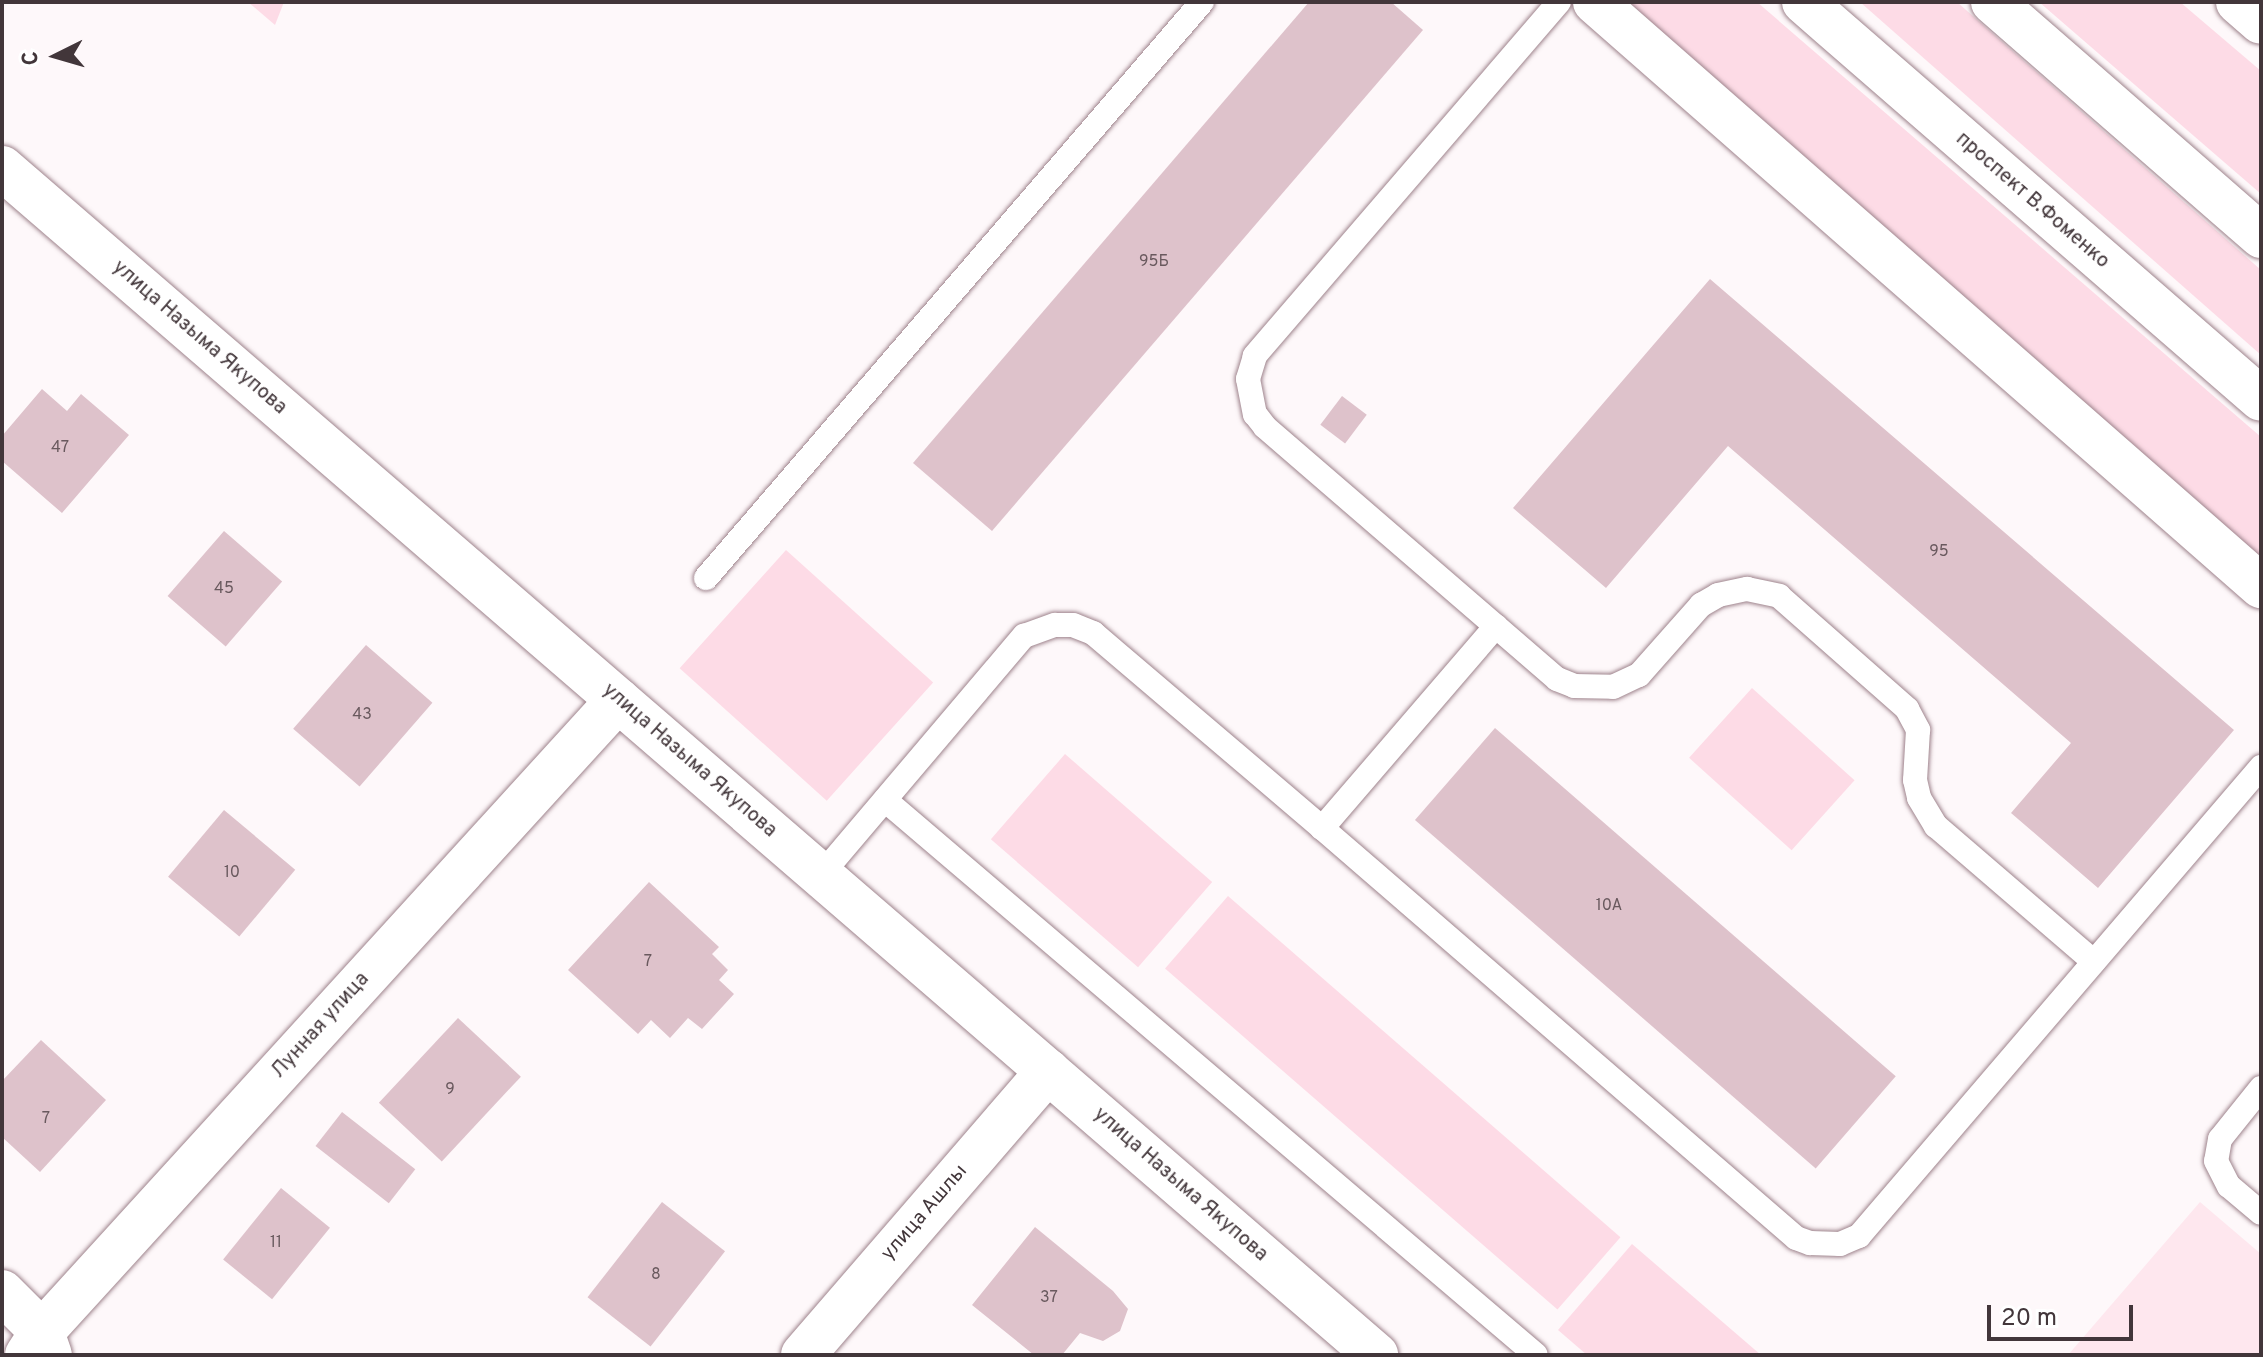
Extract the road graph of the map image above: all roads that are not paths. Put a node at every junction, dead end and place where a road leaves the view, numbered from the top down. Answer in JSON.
{"nodes":[{"id":1,"x":1202,"y":2,"type":"edge"},
{"id":2,"x":1559,"y":2,"type":"edge"},
{"id":3,"x":1595,"y":2,"type":"edge"},
{"id":4,"x":1804,"y":2,"type":"edge"},
{"id":5,"x":1993,"y":2,"type":"edge"},
{"id":6,"x":2238,"y":2,"type":"edge"},
{"id":7,"x":2261,"y":22,"type":"edge"},
{"id":8,"x":2,"y":168,"type":"edge"},
{"id":9,"x":2261,"y":236,"type":"edge"},
{"id":10,"x":2261,"y":399,"type":"edge"},
{"id":11,"x":706,"y":578,"type":"dead end"},
{"id":12,"x":2261,"y":586,"type":"edge"},
{"id":13,"x":1496,"y":626,"type":"junction"},
{"id":14,"x":618,"y":700,"type":"junction"},
{"id":15,"x":2259,"y":775,"type":"edge"},
{"id":16,"x":885,"y":800,"type":"junction"},
{"id":17,"x":1322,"y":828,"type":"junction"},
{"id":18,"x":821,"y":875,"type":"junction"},
{"id":19,"x":2094,"y":962,"type":"junction"},
{"id":20,"x":1048,"y":1071,"type":"junction"},
{"id":21,"x":2261,"y":1088,"type":"edge"},
{"id":22,"x":2261,"y":1213,"type":"edge"},
{"id":23,"x":2,"y":1292,"type":"edge"},
{"id":24,"x":40,"y":1347,"type":"edge"},
{"id":25,"x":803,"y":1355,"type":"edge"},
{"id":26,"x":1376,"y":1355,"type":"edge"},
{"id":27,"x":1536,"y":1355,"type":"edge"}],
"edges":[{"from":1,"to":11,"type":"lane"},
{"from":2,"to":13,"type":"lane"},
{"from":3,"to":12,"type":"street"},
{"from":4,"to":10,"type":"street","name":"проспект В.Фоменко"},
{"from":5,"to":9,"type":"street"},
{"from":6,"to":7,"type":"street"},
{"from":8,"to":14,"type":"street","name":"улица Назыма Якупова"},
{"from":13,"to":17,"type":"lane"},
{"from":13,"to":19,"type":"lane"},
{"from":14,"to":18,"type":"street","name":"улица Назыма Якупова"},
{"from":14,"to":24,"type":"street","name":"Лунная улица"},
{"from":15,"to":19,"type":"lane"},
{"from":16,"to":17,"type":"lane"},
{"from":16,"to":18,"type":"lane"},
{"from":16,"to":27,"type":"lane"},
{"from":17,"to":19,"type":"lane"},
{"from":18,"to":20,"type":"street","name":"улица Назыма Якупова"},
{"from":20,"to":25,"type":"street","name":"улица Ашлы"},
{"from":20,"to":26,"type":"street","name":"улица Назыма Якупова"},
{"from":21,"to":22,"type":"lane"},
{"from":23,"to":24,"type":"street"}]}
